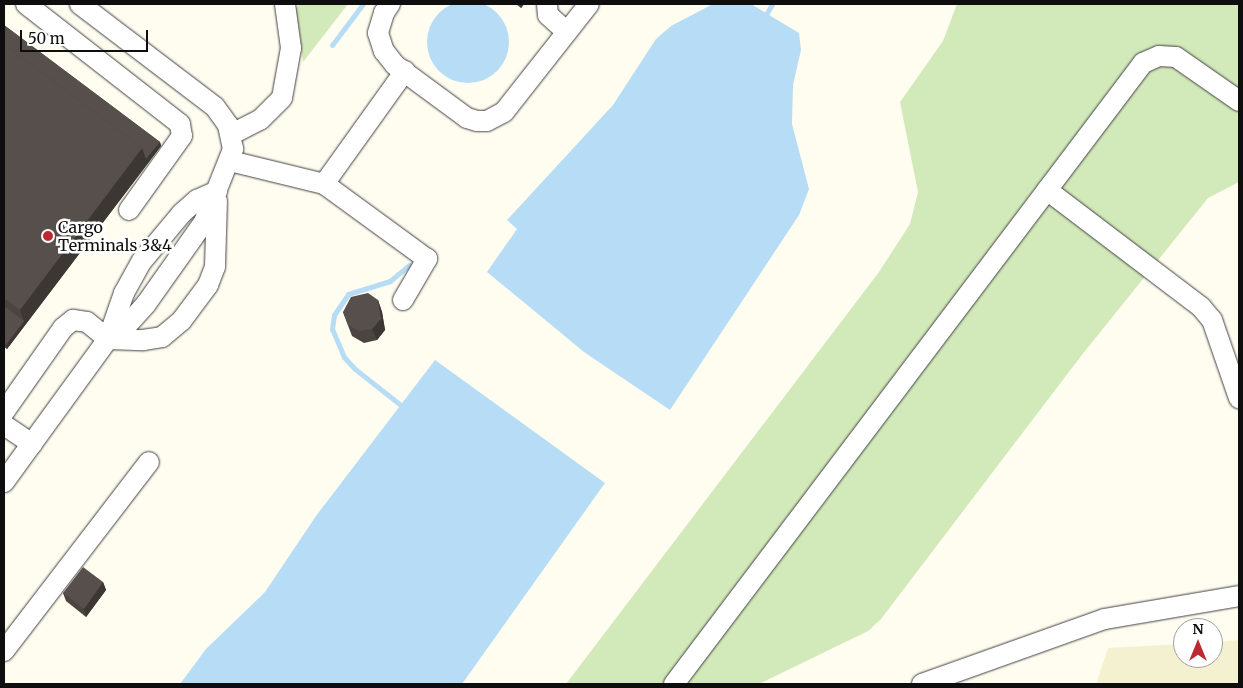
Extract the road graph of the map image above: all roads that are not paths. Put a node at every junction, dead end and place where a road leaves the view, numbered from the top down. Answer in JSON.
{"nodes":[{"id":1,"x":26,"y":4,"type":"edge"},
{"id":2,"x":80,"y":4,"type":"edge"},
{"id":3,"x":285,"y":4,"type":"edge"},
{"id":4,"x":390,"y":4,"type":"edge"},
{"id":5,"x":547,"y":4,"type":"edge"},
{"id":6,"x":589,"y":4,"type":"edge"},
{"id":7,"x":49,"y":11,"type":"edge"},
{"id":8,"x":60,"y":32,"type":"junction"},
{"id":9,"x":566,"y":32,"type":"junction"},
{"id":10,"x":405,"y":71,"type":"junction"},
{"id":11,"x":1239,"y":101,"type":"edge"},
{"id":12,"x":232,"y":134,"type":"junction"},
{"id":13,"x":230,"y":161,"type":"junction"},
{"id":14,"x":324,"y":184,"type":"junction"},
{"id":15,"x":1047,"y":190,"type":"junction"},
{"id":16,"x":217,"y":191,"type":"junction"},
{"id":17,"x":129,"y":210,"type":"dead end"},
{"id":18,"x":403,"y":300,"type":"dead end"},
{"id":19,"x":108,"y":340,"type":"junction"},
{"id":20,"x":1239,"y":398,"type":"edge"},
{"id":21,"x":4,"y":412,"type":"edge"},
{"id":22,"x":4,"y":425,"type":"edge"},
{"id":23,"x":32,"y":444,"type":"junction"},
{"id":24,"x":149,"y":462,"type":"dead end"},
{"id":25,"x":4,"y":482,"type":"edge"},
{"id":26,"x":1239,"y":596,"type":"edge"},
{"id":27,"x":4,"y":651,"type":"edge"},
{"id":28,"x":674,"y":684,"type":"edge"},
{"id":29,"x":922,"y":684,"type":"edge"}],
"edges":[{"from":1,"to":7,"type":"street"},
{"from":2,"to":8,"type":"street"},
{"from":2,"to":12,"type":"street"},
{"from":3,"to":12,"type":"street"},
{"from":4,"to":10,"type":"street"},
{"from":5,"to":9,"type":"street"},
{"from":6,"to":9,"type":"street"},
{"from":7,"to":8,"type":"street"},
{"from":8,"to":17,"type":"street"},
{"from":9,"to":10,"type":"street"},
{"from":10,"to":14,"type":"street"},
{"from":11,"to":15,"type":"street"},
{"from":12,"to":13,"type":"street"},
{"from":13,"to":14,"type":"street"},
{"from":13,"to":16,"type":"street"},
{"from":14,"to":18,"type":"street"},
{"from":15,"to":20,"type":"street"},
{"from":15,"to":28,"type":"street"},
{"from":16,"to":19,"type":"street"},
{"from":16,"to":19,"type":"street"},
{"from":16,"to":19,"type":"street"},
{"from":19,"to":21,"type":"street"},
{"from":19,"to":23,"type":"street"},
{"from":22,"to":23,"type":"street"},
{"from":23,"to":25,"type":"street"},
{"from":24,"to":27,"type":"street"},
{"from":26,"to":29,"type":"street"}]}
